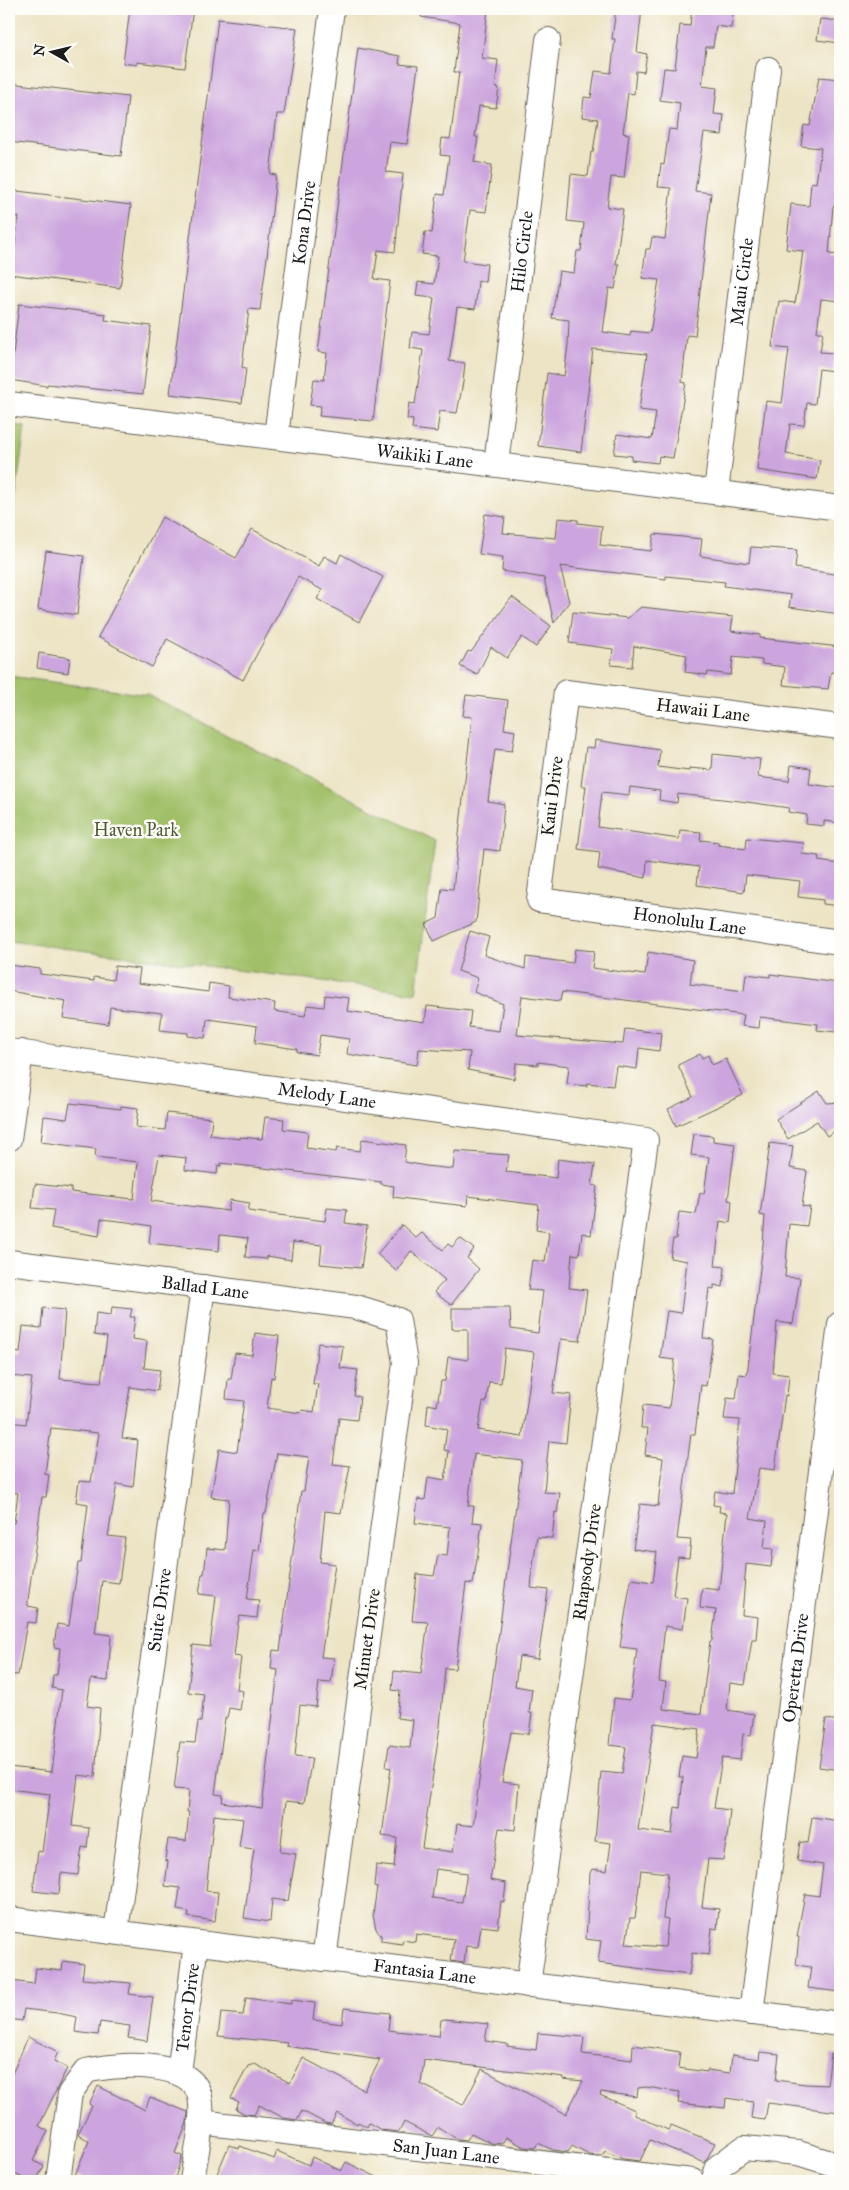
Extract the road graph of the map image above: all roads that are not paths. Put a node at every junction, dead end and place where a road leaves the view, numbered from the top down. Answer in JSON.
{"nodes":[{"id":1,"x":332,"y":9,"type":"edge"},
{"id":2,"x":548,"y":40,"type":"dead end"},
{"id":3,"x":768,"y":69,"type":"dead end"},
{"id":4,"x":9,"y":404,"type":"edge"},
{"id":5,"x":276,"y":436,"type":"junction"},
{"id":6,"x":496,"y":464,"type":"junction"},
{"id":7,"x":716,"y":492,"type":"junction"},
{"id":8,"x":840,"y":508,"type":"edge"},
{"id":9,"x":566,"y":692,"type":"joint"},
{"id":10,"x":840,"y":727,"type":"edge"},
{"id":11,"x":539,"y":900,"type":"joint"},
{"id":12,"x":840,"y":942,"type":"edge"},
{"id":13,"x":15,"y":1051,"type":"edge"},
{"id":14,"x":9,"y":1139,"type":"edge"},
{"id":15,"x":646,"y":1140,"type":"joint"},
{"id":16,"x":9,"y":1262,"type":"edge"},
{"id":17,"x":203,"y":1287,"type":"junction"},
{"id":18,"x":398,"y":1320,"type":"joint"},
{"id":19,"x":840,"y":1324,"type":"edge"},
{"id":20,"x":9,"y":1919,"type":"edge"},
{"id":21,"x":116,"y":1932,"type":"junction"},
{"id":22,"x":196,"y":1943,"type":"junction"},
{"id":23,"x":324,"y":1959,"type":"junction"},
{"id":24,"x":528,"y":1985,"type":"junction"},
{"id":25,"x":751,"y":2013,"type":"junction"},
{"id":26,"x":840,"y":2024,"type":"edge"},
{"id":27,"x":179,"y":2073,"type":"junction"},
{"id":28,"x":200,"y":2122,"type":"junction"},
{"id":29,"x":840,"y":2166,"type":"edge"},
{"id":30,"x":58,"y":2181,"type":"edge"},
{"id":31,"x":192,"y":2181,"type":"edge"},
{"id":32,"x":692,"y":2181,"type":"edge"},
{"id":33,"x":713,"y":2181,"type":"edge"}],
"edges":[{"from":1,"to":5,"type":"street","name":"Kona Drive"},
{"from":2,"to":6,"type":"street","name":"Hilo Circle"},
{"from":3,"to":7,"type":"street","name":"Maui Circle"},
{"from":4,"to":5,"type":"street","name":"Waikiki Lane"},
{"from":5,"to":6,"type":"street","name":"Waikiki Lane"},
{"from":6,"to":7,"type":"street","name":"Waikiki Lane"},
{"from":7,"to":8,"type":"street","name":"Waikiki Lane"},
{"from":9,"to":10,"type":"street","name":"Hawaii Lane"},
{"from":9,"to":11,"type":"street","name":"Kaui Drive"},
{"from":11,"to":12,"type":"street","name":"Honolulu Lane"},
{"from":13,"to":14,"type":"street"},
{"from":13,"to":15,"type":"street","name":"Melody Lane"},
{"from":15,"to":24,"type":"street","name":"Rhapsody Drive"},
{"from":16,"to":17,"type":"street","name":"Ballad Lane"},
{"from":17,"to":18,"type":"street","name":"Ballad Lane"},
{"from":17,"to":21,"type":"street","name":"Suite Drive"},
{"from":18,"to":23,"type":"street","name":"Minuet Drive"},
{"from":19,"to":25,"type":"street","name":"Operetta Drive"},
{"from":20,"to":21,"type":"street","name":"Fantasia Lane"},
{"from":21,"to":22,"type":"street","name":"Fantasia Lane"},
{"from":22,"to":23,"type":"street","name":"Fantasia Lane"},
{"from":22,"to":27,"type":"street","name":"Tenor Drive"},
{"from":23,"to":24,"type":"street","name":"Fantasia Lane"},
{"from":24,"to":25,"type":"street","name":"Fantasia Lane"},
{"from":25,"to":26,"type":"street","name":"Fantasia Lane"},
{"from":27,"to":28,"type":"street"},
{"from":27,"to":30,"type":"street"},
{"from":28,"to":31,"type":"street"},
{"from":28,"to":32,"type":"street","name":"San Juan Lane"},
{"from":29,"to":33,"type":"street"}]}
